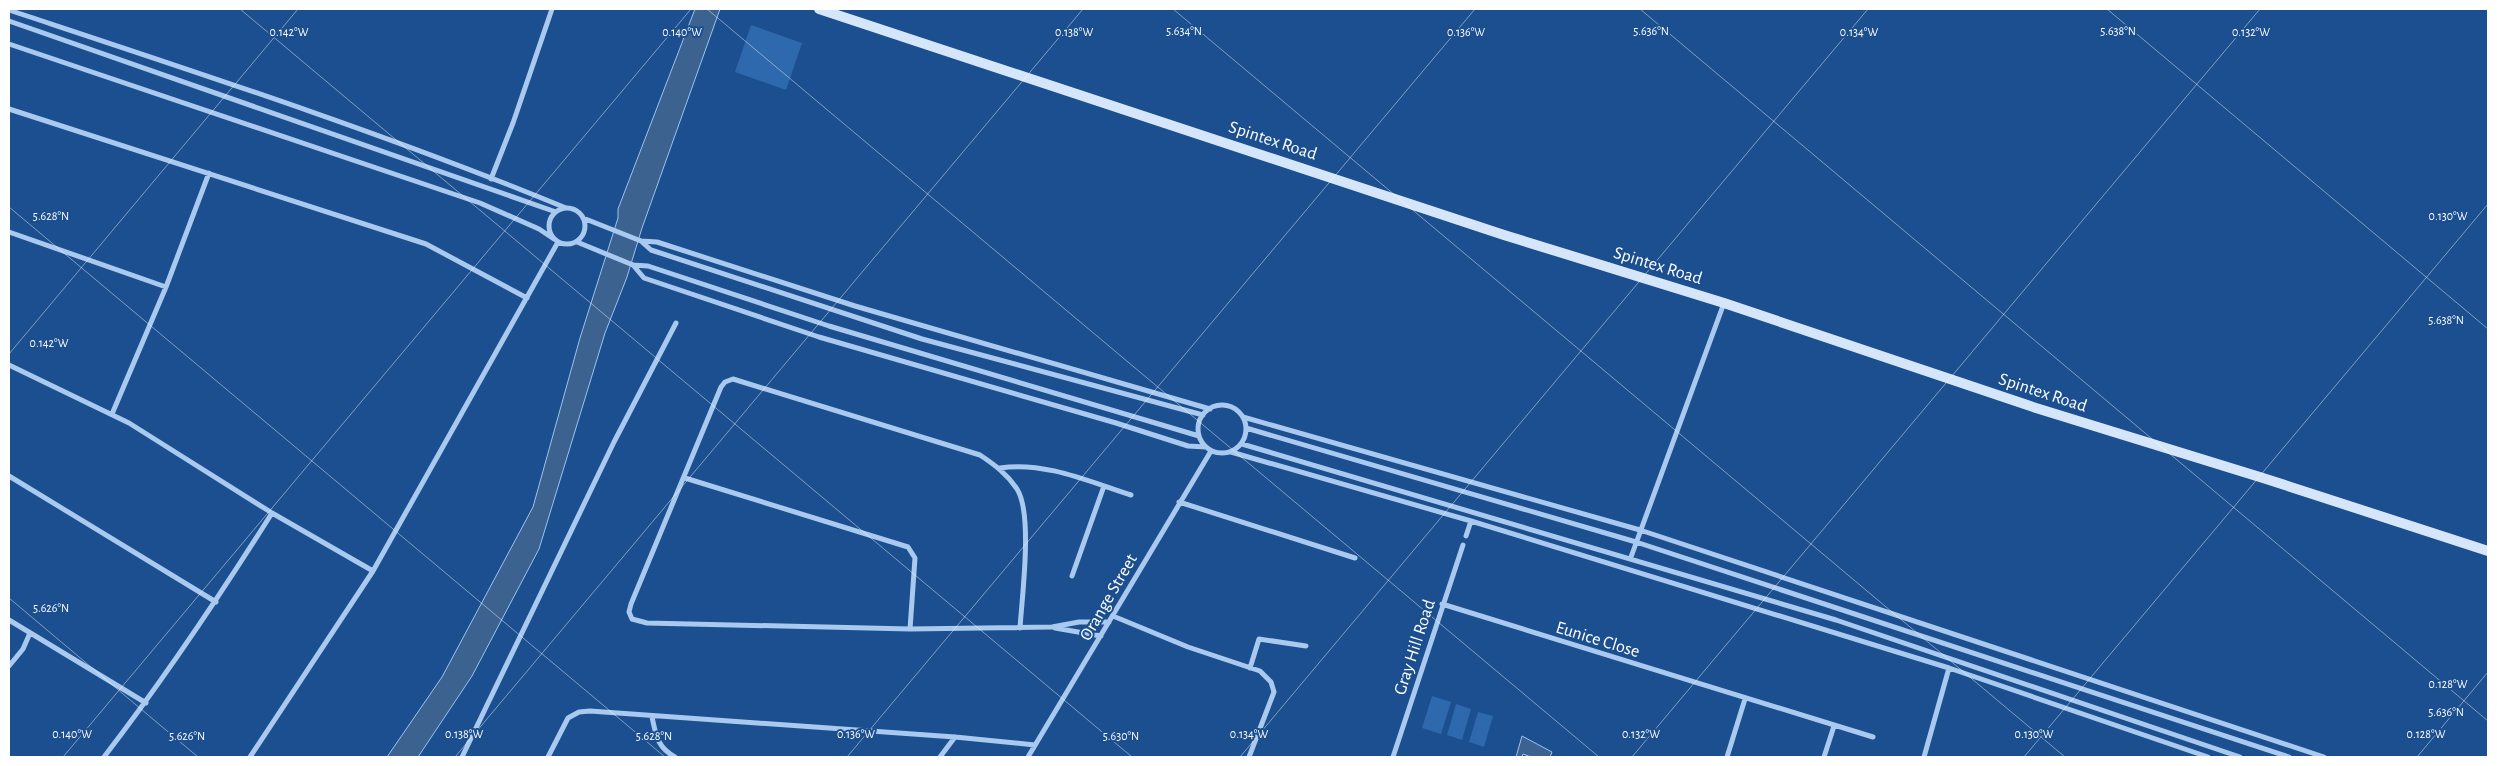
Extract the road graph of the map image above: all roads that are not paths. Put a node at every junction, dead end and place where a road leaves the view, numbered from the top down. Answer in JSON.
{"nodes":[{"id":1,"x":552,"y":9,"type":"edge"},
{"id":2,"x":819,"y":9,"type":"edge"},
{"id":3,"x":9,"y":10,"type":"edge"},
{"id":4,"x":9,"y":21,"type":"edge"},
{"id":5,"x":9,"y":44,"type":"edge"},
{"id":6,"x":9,"y":109,"type":"edge"},
{"id":7,"x":209,"y":173,"type":"junction"},
{"id":8,"x":491,"y":179,"type":"junction"},
{"id":9,"x":566,"y":208,"type":"junction"},
{"id":10,"x":556,"y":212,"type":"junction"},
{"id":11,"x":583,"y":218,"type":"junction"},
{"id":12,"x":9,"y":232,"type":"edge"},
{"id":13,"x":556,"y":240,"type":"junction"},
{"id":14,"x":641,"y":241,"type":"junction"},
{"id":15,"x":577,"y":242,"type":"junction"},
{"id":16,"x":633,"y":265,"type":"junction"},
{"id":17,"x":166,"y":287,"type":"junction"},
{"id":18,"x":527,"y":298,"type":"junction"},
{"id":19,"x":1724,"y":303,"type":"junction"},
{"id":20,"x":676,"y":323,"type":"dead end"},
{"id":21,"x":9,"y":365,"type":"edge"},
{"id":22,"x":1210,"y":408,"type":"junction"},
{"id":23,"x":112,"y":414,"type":"junction"},
{"id":24,"x":1203,"y":415,"type":"junction"},
{"id":25,"x":1243,"y":417,"type":"junction"},
{"id":26,"x":1246,"y":428,"type":"junction"},
{"id":27,"x":1199,"y":436,"type":"junction"},
{"id":28,"x":1242,"y":444,"type":"junction"},
{"id":29,"x":1208,"y":449,"type":"junction"},
{"id":30,"x":1231,"y":452,"type":"junction"},
{"id":31,"x":1000,"y":468,"type":"junction"},
{"id":32,"x":9,"y":476,"type":"edge"},
{"id":33,"x":685,"y":478,"type":"junction"},
{"id":34,"x":1104,"y":486,"type":"junction"},
{"id":35,"x":1131,"y":495,"type":"dead end"},
{"id":36,"x":1179,"y":502,"type":"junction"},
{"id":37,"x":272,"y":513,"type":"junction"},
{"id":38,"x":1471,"y":522,"type":"junction"},
{"id":39,"x":1640,"y":530,"type":"junction"},
{"id":40,"x":1466,"y":536,"type":"dead end"},
{"id":41,"x":1636,"y":542,"type":"junction"},
{"id":42,"x":1462,"y":545,"type":"dead end"},
{"id":43,"x":2488,"y":551,"type":"edge"},
{"id":44,"x":1631,"y":557,"type":"junction"},
{"id":45,"x":1355,"y":558,"type":"dead end"},
{"id":46,"x":373,"y":571,"type":"junction"},
{"id":47,"x":1072,"y":576,"type":"dead end"},
{"id":48,"x":216,"y":602,"type":"junction"},
{"id":49,"x":1442,"y":604,"type":"junction"},
{"id":50,"x":1113,"y":616,"type":"junction"},
{"id":51,"x":9,"y":620,"type":"edge"},
{"id":52,"x":1109,"y":622,"type":"junction"},
{"id":53,"x":1052,"y":627,"type":"junction"},
{"id":54,"x":910,"y":628,"type":"junction"},
{"id":55,"x":1020,"y":628,"type":"junction"},
{"id":56,"x":30,"y":633,"type":"junction"},
{"id":57,"x":1101,"y":636,"type":"junction"},
{"id":58,"x":1306,"y":646,"type":"dead end"},
{"id":59,"x":9,"y":666,"type":"edge"},
{"id":60,"x":1250,"y":668,"type":"junction"},
{"id":61,"x":1949,"y":668,"type":"junction"},
{"id":62,"x":1745,"y":700,"type":"junction"},
{"id":63,"x":146,"y":703,"type":"junction"},
{"id":64,"x":652,"y":717,"type":"junction"},
{"id":65,"x":1834,"y":726,"type":"junction"},
{"id":66,"x":955,"y":737,"type":"junction"},
{"id":67,"x":1872,"y":738,"type":"dead end"},
{"id":68,"x":1035,"y":745,"type":"junction"},
{"id":69,"x":104,"y":757,"type":"edge"},
{"id":70,"x":250,"y":757,"type":"edge"},
{"id":71,"x":462,"y":757,"type":"edge"},
{"id":72,"x":548,"y":757,"type":"edge"},
{"id":73,"x":675,"y":757,"type":"edge"},
{"id":74,"x":940,"y":757,"type":"edge"},
{"id":75,"x":1028,"y":757,"type":"edge"},
{"id":76,"x":1249,"y":757,"type":"edge"},
{"id":77,"x":1392,"y":757,"type":"edge"},
{"id":78,"x":1726,"y":757,"type":"edge"},
{"id":79,"x":1824,"y":757,"type":"edge"},
{"id":80,"x":1924,"y":757,"type":"edge"},
{"id":81,"x":2208,"y":757,"type":"edge"},
{"id":82,"x":2240,"y":757,"type":"edge"},
{"id":83,"x":2289,"y":757,"type":"edge"},
{"id":84,"x":2324,"y":757,"type":"edge"}],
"edges":[{"from":1,"to":8,"type":"street"},
{"from":2,"to":19,"type":"main road","name":"Spintex Road"},
{"from":3,"to":8,"type":"street"},
{"from":4,"to":10,"type":"street"},
{"from":5,"to":13,"type":"street"},
{"from":6,"to":7,"type":"street"},
{"from":7,"to":17,"type":"street"},
{"from":7,"to":18,"type":"street"},
{"from":8,"to":9,"type":"street"},
{"from":9,"to":10,"type":"street"},
{"from":9,"to":11,"type":"street"},
{"from":10,"to":13,"type":"street"},
{"from":11,"to":14,"type":"street"},
{"from":11,"to":15,"type":"street"},
{"from":12,"to":17,"type":"street"},
{"from":13,"to":15,"type":"street"},
{"from":13,"to":18,"type":"street"},
{"from":14,"to":22,"type":"street"},
{"from":14,"to":24,"type":"street"},
{"from":15,"to":16,"type":"street"},
{"from":16,"to":27,"type":"street"},
{"from":16,"to":29,"type":"street"},
{"from":17,"to":23,"type":"street"},
{"from":18,"to":46,"type":"street"},
{"from":19,"to":39,"type":"street"},
{"from":19,"to":43,"type":"main road","name":"Spintex Road"},
{"from":20,"to":71,"type":"street"},
{"from":21,"to":23,"type":"street"},
{"from":22,"to":24,"type":"street"},
{"from":22,"to":25,"type":"street"},
{"from":23,"to":37,"type":"street"},
{"from":24,"to":27,"type":"street"},
{"from":25,"to":26,"type":"street"},
{"from":25,"to":39,"type":"street"},
{"from":26,"to":28,"type":"street"},
{"from":26,"to":41,"type":"street"},
{"from":27,"to":29,"type":"street"},
{"from":28,"to":30,"type":"street"},
{"from":28,"to":44,"type":"street"},
{"from":29,"to":30,"type":"street"},
{"from":29,"to":36,"type":"street","name":"Orange Street"},
{"from":30,"to":38,"type":"street"},
{"from":31,"to":33,"type":"street"},
{"from":31,"to":34,"type":"street"},
{"from":31,"to":55,"type":"street"},
{"from":32,"to":48,"type":"street"},
{"from":33,"to":54,"type":"street"},
{"from":33,"to":54,"type":"street"},
{"from":34,"to":35,"type":"street"},
{"from":34,"to":47,"type":"street"},
{"from":36,"to":45,"type":"street"},
{"from":36,"to":50,"type":"street","name":"Orange Street"},
{"from":37,"to":46,"type":"street"},
{"from":37,"to":48,"type":"street"},
{"from":38,"to":40,"type":"street"},
{"from":38,"to":61,"type":"street"},
{"from":39,"to":41,"type":"street"},
{"from":39,"to":84,"type":"street"},
{"from":41,"to":44,"type":"street"},
{"from":41,"to":83,"type":"street"},
{"from":42,"to":49,"type":"street","name":"Gray Hill Road"},
{"from":44,"to":82,"type":"street"},
{"from":46,"to":70,"type":"street"},
{"from":48,"to":63,"type":"street"},
{"from":49,"to":62,"type":"street","name":"Eunice Close"},
{"from":49,"to":77,"type":"street","name":"Gray Hill Road"},
{"from":50,"to":52,"type":"street","name":"Orange Street"},
{"from":50,"to":60,"type":"street"},
{"from":51,"to":56,"type":"street"},
{"from":52,"to":53,"type":"street"},
{"from":52,"to":57,"type":"street","name":"Orange Street"},
{"from":53,"to":55,"type":"street"},
{"from":53,"to":57,"type":"street"},
{"from":54,"to":55,"type":"street"},
{"from":56,"to":59,"type":"street"},
{"from":56,"to":63,"type":"street"},
{"from":57,"to":68,"type":"street","name":"Orange Street"},
{"from":58,"to":60,"type":"street"},
{"from":60,"to":76,"type":"street"},
{"from":61,"to":80,"type":"street"},
{"from":61,"to":81,"type":"street"},
{"from":62,"to":65,"type":"street","name":"Eunice Close"},
{"from":62,"to":78,"type":"street"},
{"from":63,"to":69,"type":"street"},
{"from":64,"to":66,"type":"street"},
{"from":64,"to":72,"type":"street"},
{"from":64,"to":73,"type":"street"},
{"from":65,"to":67,"type":"street","name":"Eunice Close"},
{"from":65,"to":79,"type":"street"},
{"from":66,"to":68,"type":"street"},
{"from":66,"to":74,"type":"street"},
{"from":68,"to":75,"type":"street","name":"Orange Street"}]}
